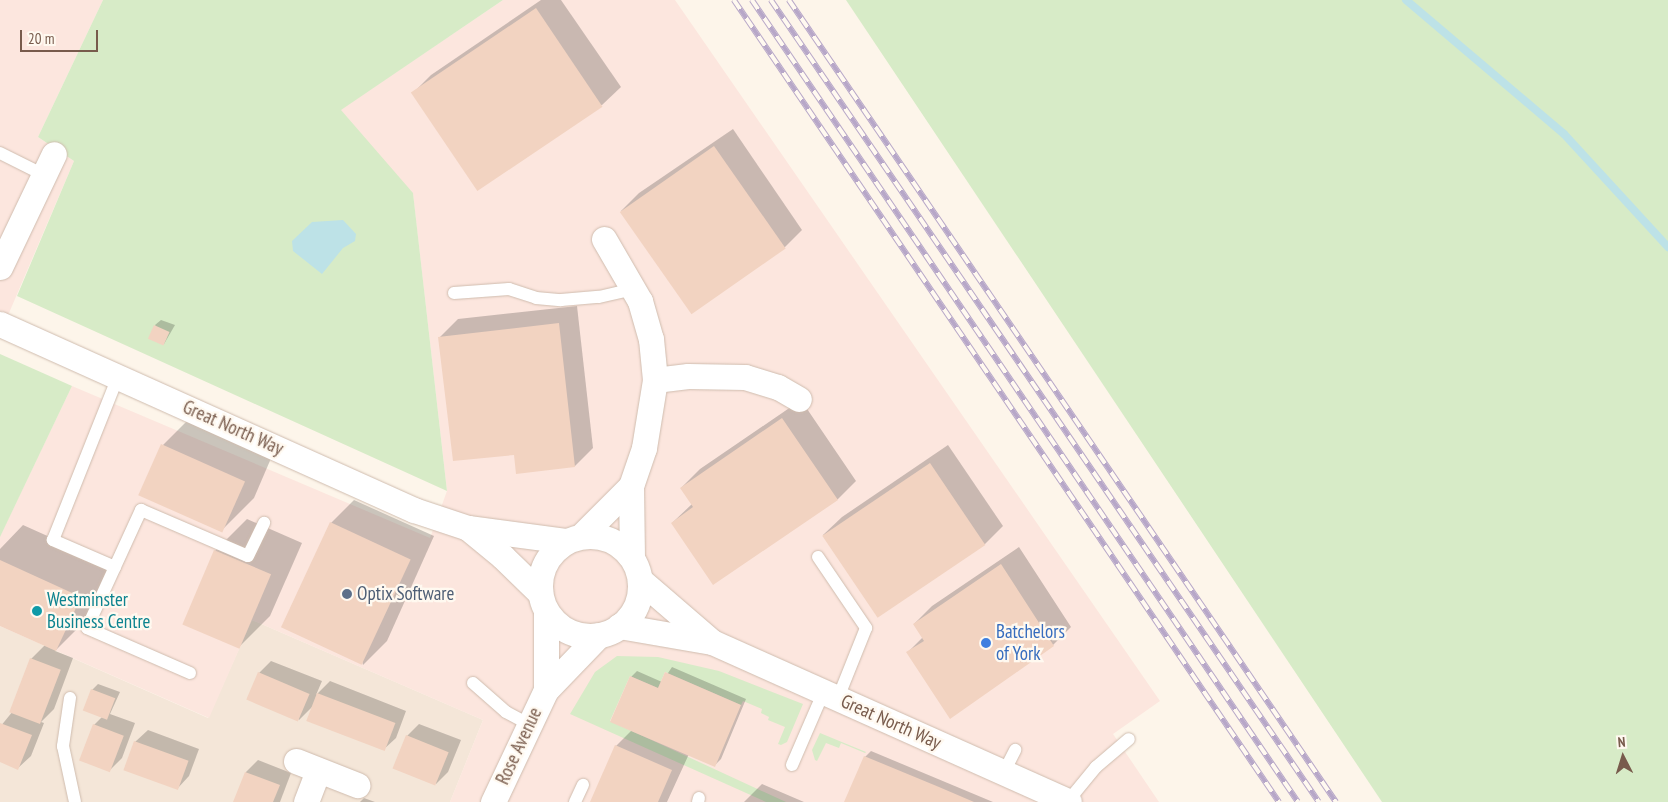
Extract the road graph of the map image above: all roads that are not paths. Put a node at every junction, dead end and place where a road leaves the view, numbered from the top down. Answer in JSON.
{"nodes":[{"id":1,"x":0,"y":153,"type":"edge"},
{"id":2,"x":49,"y":164,"type":"joint"},
{"id":3,"x":604,"y":239,"type":"dead end"},
{"id":4,"x":0,"y":267,"type":"edge"},
{"id":5,"x":634,"y":289,"type":"junction"},
{"id":6,"x":454,"y":293,"type":"dead end"},
{"id":7,"x":0,"y":324,"type":"edge"},
{"id":8,"x":118,"y":377,"type":"junction"},
{"id":9,"x":655,"y":380,"type":"junction"},
{"id":10,"x":799,"y":398,"type":"dead end"},
{"id":11,"x":631,"y":486,"type":"junction"},
{"id":12,"x":264,"y":523,"type":"dead end"},
{"id":13,"x":468,"y":528,"type":"junction"},
{"id":14,"x":573,"y":538,"type":"junction"},
{"id":15,"x":818,"y":558,"type":"dead end"},
{"id":16,"x":115,"y":567,"type":"junction"},
{"id":17,"x":636,"y":569,"type":"junction"},
{"id":18,"x":543,"y":602,"type":"junction"},
{"id":19,"x":609,"y":631,"type":"junction"},
{"id":20,"x":712,"y":642,"type":"junction"},
{"id":21,"x":190,"y":673,"type":"dead end"},
{"id":22,"x":473,"y":683,"type":"dead end"},
{"id":23,"x":546,"y":690,"type":"junction"},
{"id":24,"x":831,"y":694,"type":"junction"},
{"id":25,"x":70,"y":698,"type":"dead end"},
{"id":26,"x":529,"y":724,"type":"junction"},
{"id":27,"x":1129,"y":740,"type":"dead end"},
{"id":28,"x":1014,"y":750,"type":"dead end"},
{"id":29,"x":296,"y":761,"type":"dead end"},
{"id":30,"x":792,"y":765,"type":"dead end"},
{"id":31,"x":318,"y":770,"type":"junction"},
{"id":32,"x":1004,"y":772,"type":"junction"},
{"id":33,"x":357,"y":785,"type":"dead end"},
{"id":34,"x":582,"y":785,"type":"dead end"},
{"id":35,"x":75,"y":802,"type":"edge"},
{"id":36,"x":306,"y":802,"type":"edge"},
{"id":37,"x":493,"y":802,"type":"edge"},
{"id":38,"x":575,"y":802,"type":"edge"},
{"id":39,"x":1068,"y":802,"type":"edge"}],
"edges":[{"from":1,"to":2,"type":"lane"},
{"from":2,"to":4,"type":"street"},
{"from":3,"to":5,"type":"street"},
{"from":5,"to":6,"type":"lane"},
{"from":5,"to":9,"type":"street"},
{"from":7,"to":8,"type":"street","name":"Great North Way"},
{"from":8,"to":13,"type":"street","name":"Great North Way"},
{"from":8,"to":16,"type":"lane"},
{"from":9,"to":10,"type":"street"},
{"from":9,"to":11,"type":"street"},
{"from":11,"to":14,"type":"street"},
{"from":11,"to":17,"type":"street"},
{"from":12,"to":16,"type":"lane"},
{"from":13,"to":14,"type":"street","name":"Great North Way"},
{"from":13,"to":18,"type":"street","name":"Great North Way"},
{"from":14,"to":17,"type":"street"},
{"from":14,"to":18,"type":"street"},
{"from":15,"to":24,"type":"lane"},
{"from":16,"to":21,"type":"lane"},
{"from":17,"to":19,"type":"street"},
{"from":17,"to":20,"type":"street","name":"Great North Way"},
{"from":18,"to":19,"type":"street"},
{"from":18,"to":23,"type":"street","name":"Rose Avenue"},
{"from":19,"to":20,"type":"street","name":"Great North Way"},
{"from":19,"to":23,"type":"street","name":"Rose Avenue"},
{"from":20,"to":24,"type":"street","name":"Great North Way"},
{"from":22,"to":26,"type":"lane"},
{"from":23,"to":26,"type":"street","name":"Rose Avenue"},
{"from":24,"to":30,"type":"lane"},
{"from":24,"to":32,"type":"street","name":"Great North Way"},
{"from":25,"to":35,"type":"lane"},
{"from":26,"to":37,"type":"street","name":"Rose Avenue"},
{"from":27,"to":39,"type":"lane"},
{"from":28,"to":32,"type":"lane"},
{"from":29,"to":31,"type":"street"},
{"from":31,"to":33,"type":"street"},
{"from":31,"to":36,"type":"street"},
{"from":32,"to":39,"type":"street","name":"Great North Way"},
{"from":34,"to":38,"type":"lane"}]}
